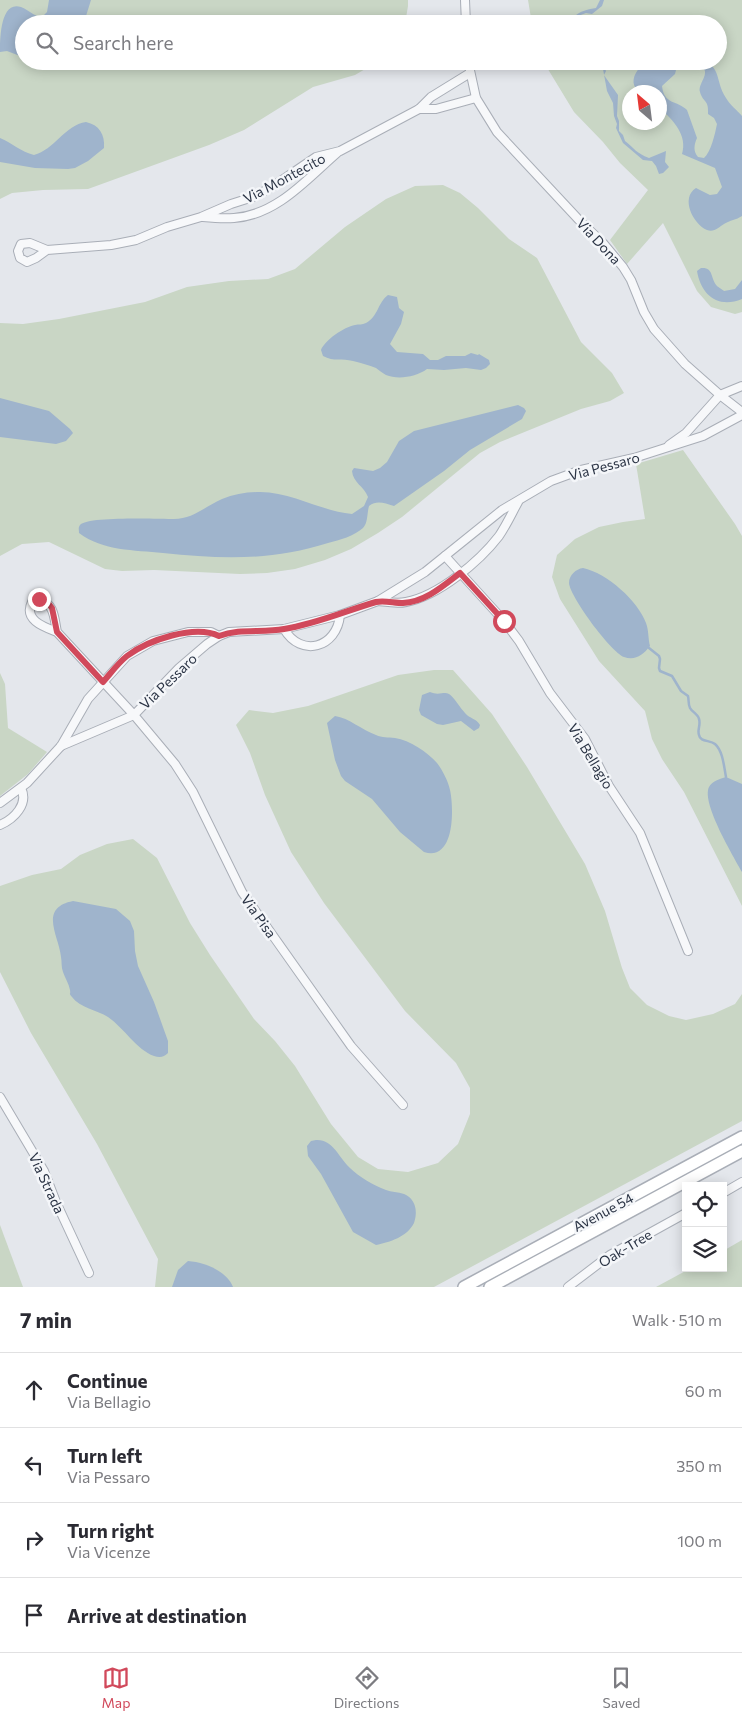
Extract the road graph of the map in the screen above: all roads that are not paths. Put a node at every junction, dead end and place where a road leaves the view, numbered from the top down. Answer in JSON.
{"nodes":[{"id":1,"x":465,"y":0,"type":"edge"},
{"id":2,"x":466,"y":15,"type":"edge"},
{"id":3,"x":470,"y":70,"type":"edge"},
{"id":4,"x":470,"y":73,"type":"junction"},
{"id":5,"x":476,"y":98,"type":"junction"},
{"id":6,"x":419,"y":109,"type":"junction"},
{"id":7,"x":340,"y":151,"type":"junction"},
{"id":8,"x":200,"y":217,"type":"junction"},
{"id":9,"x":47,"y":250,"type":"dead end"},
{"id":10,"x":742,"y":386,"type":"edge"},
{"id":11,"x":720,"y":395,"type":"junction"},
{"id":12,"x":742,"y":414,"type":"edge"},
{"id":13,"x":664,"y":449,"type":"junction"},
{"id":14,"x":519,"y":501,"type":"junction"},
{"id":15,"x":445,"y":556,"type":"junction"},
{"id":16,"x":460,"y":573,"type":"junction"},
{"id":17,"x":378,"y":601,"type":"junction"},
{"id":18,"x":340,"y":615,"type":"junction"},
{"id":19,"x":284,"y":629,"type":"junction"},
{"id":20,"x":57,"y":632,"type":"junction"},
{"id":21,"x":219,"y":636,"type":"junction"},
{"id":22,"x":103,"y":682,"type":"junction"},
{"id":23,"x":134,"y":715,"type":"junction"},
{"id":24,"x":61,"y":746,"type":"junction"},
{"id":25,"x":21,"y":788,"type":"junction"},
{"id":26,"x":0,"y":803,"type":"edge"},
{"id":27,"x":0,"y":825,"type":"edge"},
{"id":28,"x":688,"y":950,"type":"dead end"},
{"id":29,"x":0,"y":1097,"type":"edge"},
{"id":30,"x":403,"y":1105,"type":"dead end"},
{"id":31,"x":742,"y":1137,"type":"edge"},
{"id":32,"x":742,"y":1151,"type":"edge"},
{"id":33,"x":742,"y":1182,"type":"edge"},
{"id":34,"x":727,"y":1191,"type":"edge"},
{"id":35,"x":682,"y":1215,"type":"edge"},
{"id":36,"x":90,"y":1273,"type":"dead end"},
{"id":37,"x":464,"y":1287,"type":"edge"},
{"id":38,"x":490,"y":1287,"type":"edge"},
{"id":39,"x":568,"y":1287,"type":"edge"}],
"edges":[{"from":1,"to":2,"type":"street"},
{"from":3,"to":4,"type":"street","name":"Via Dona"},
{"from":4,"to":5,"type":"street","name":"Via Dona"},
{"from":4,"to":6,"type":"street","name":"Via Montecito"},
{"from":5,"to":6,"type":"street","name":"Via Montecito"},
{"from":5,"to":11,"type":"street","name":"Via Dona"},
{"from":6,"to":7,"type":"street","name":"Via Montecito"},
{"from":7,"to":8,"type":"street","name":"Via Montecito"},
{"from":7,"to":8,"type":"street","name":"Via Montecito"},
{"from":8,"to":9,"type":"street","name":"Via Montecito"},
{"from":10,"to":11,"type":"street","name":"Via Pessaro"},
{"from":11,"to":12,"type":"street","name":"Via Dona"},
{"from":11,"to":13,"type":"street","name":"Via Pessaro"},
{"from":12,"to":13,"type":"street","name":"Via Pessaro"},
{"from":13,"to":14,"type":"street","name":"Via Pessaro"},
{"from":14,"to":15,"type":"street","name":"Via Pessaro"},
{"from":14,"to":16,"type":"street","name":"Via Pessaro"},
{"from":15,"to":16,"type":"street","name":"Via Bellagio"},
{"from":15,"to":17,"type":"street","name":"Via Pessaro"},
{"from":16,"to":17,"type":"street","name":"Via Pessaro"},
{"from":16,"to":28,"type":"street","name":"Via Bellagio"},
{"from":17,"to":18,"type":"street","name":"Via Pessaro"},
{"from":18,"to":19,"type":"street","name":"Via Pessaro"},
{"from":18,"to":19,"type":"street"},
{"from":19,"to":21,"type":"street","name":"Via Pessaro"},
{"from":20,"to":20,"type":"street"},
{"from":20,"to":22,"type":"street","name":"Via Pisa"},
{"from":21,"to":22,"type":"street","name":"Via Pessaro"},
{"from":21,"to":23,"type":"street","name":"Via Pessaro"},
{"from":22,"to":23,"type":"street","name":"Via Pisa"},
{"from":22,"to":24,"type":"street","name":"Via Pessaro"},
{"from":23,"to":24,"type":"street","name":"Via Pessaro"},
{"from":23,"to":30,"type":"street","name":"Via Pisa"},
{"from":24,"to":25,"type":"street","name":"Via Pessaro"},
{"from":25,"to":26,"type":"street","name":"Via Pessaro"},
{"from":25,"to":27,"type":"street"},
{"from":29,"to":36,"type":"street","name":"Via Strada"},
{"from":31,"to":37,"type":"street","name":"Avenue 54"},
{"from":32,"to":38,"type":"street","name":"Avenue 54"},
{"from":33,"to":34,"type":"street"},
{"from":35,"to":39,"type":"street","name":"Oak-Tree"}]}
